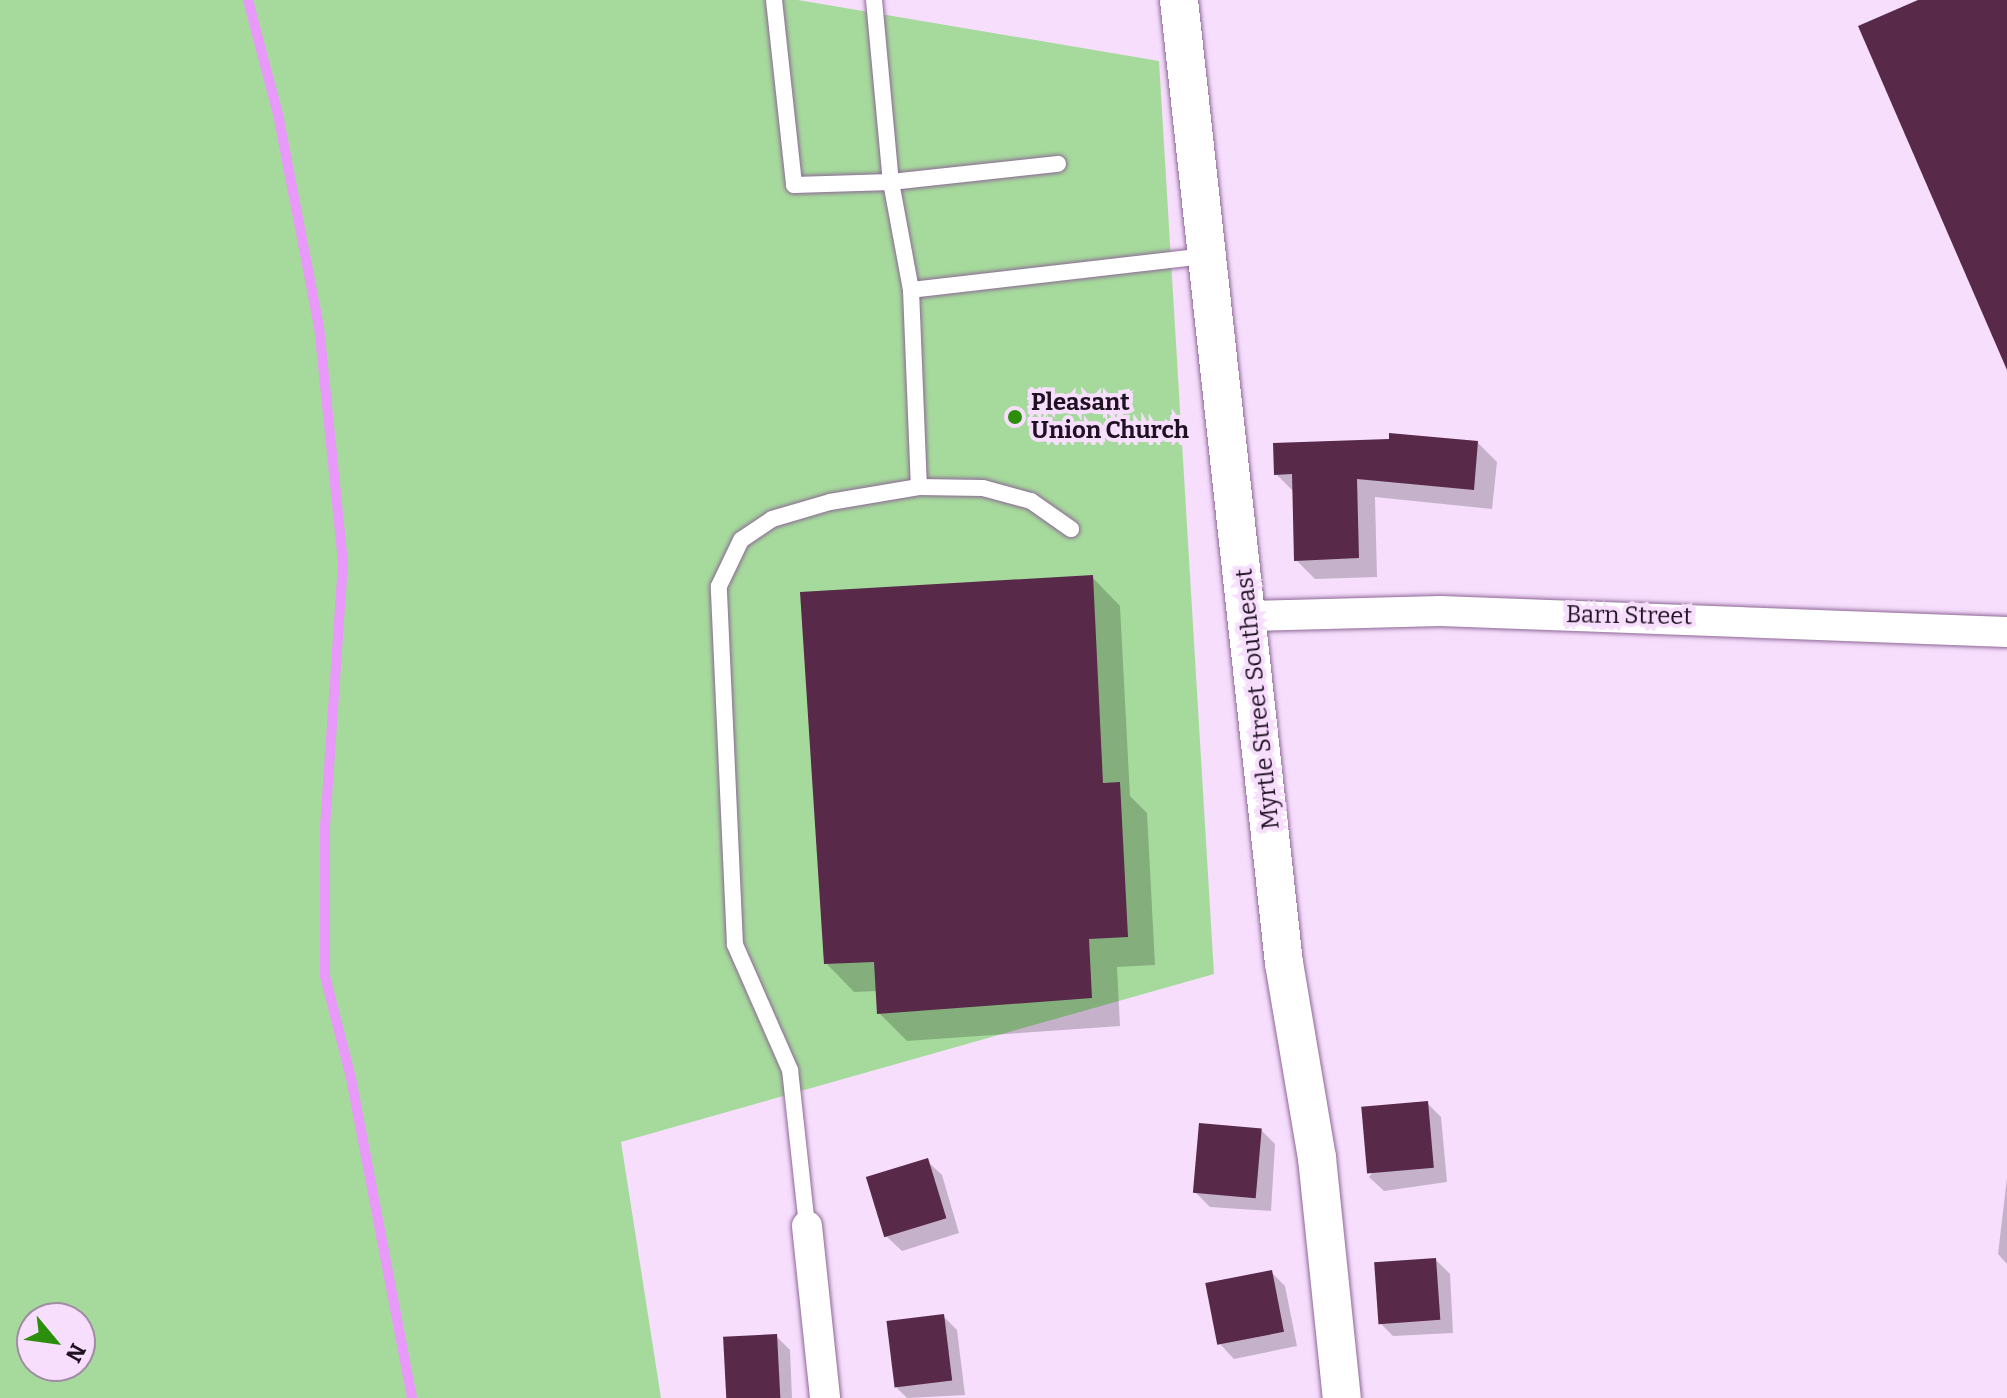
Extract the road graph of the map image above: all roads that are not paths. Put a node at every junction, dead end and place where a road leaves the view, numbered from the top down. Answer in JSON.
{"nodes":[{"id":1,"x":774,"y":0,"type":"edge"},
{"id":2,"x":874,"y":0,"type":"edge"},
{"id":3,"x":1179,"y":0,"type":"edge"},
{"id":4,"x":1058,"y":164,"type":"dead end"},
{"id":5,"x":891,"y":182,"type":"junction"},
{"id":6,"x":1209,"y":256,"type":"junction"},
{"id":7,"x":911,"y":290,"type":"junction"},
{"id":8,"x":919,"y":487,"type":"junction"},
{"id":9,"x":1071,"y":529,"type":"dead end"},
{"id":10,"x":1250,"y":616,"type":"junction"},
{"id":11,"x":2007,"y":632,"type":"edge"},
{"id":12,"x":807,"y":1226,"type":"joint"},
{"id":13,"x":825,"y":1398,"type":"edge"},
{"id":14,"x":1342,"y":1398,"type":"edge"}],
"edges":[{"from":1,"to":5,"type":"lane"},
{"from":2,"to":5,"type":"lane"},
{"from":3,"to":6,"type":"street","name":"Myrtle Street Southeast"},
{"from":4,"to":5,"type":"lane"},
{"from":5,"to":7,"type":"lane"},
{"from":6,"to":7,"type":"lane"},
{"from":6,"to":10,"type":"street","name":"Myrtle Street Southeast"},
{"from":7,"to":8,"type":"lane"},
{"from":8,"to":9,"type":"lane"},
{"from":8,"to":12,"type":"lane"},
{"from":10,"to":11,"type":"street","name":"Barn Street"},
{"from":10,"to":14,"type":"street","name":"Myrtle Street Southeast"},
{"from":12,"to":13,"type":"street"}]}
